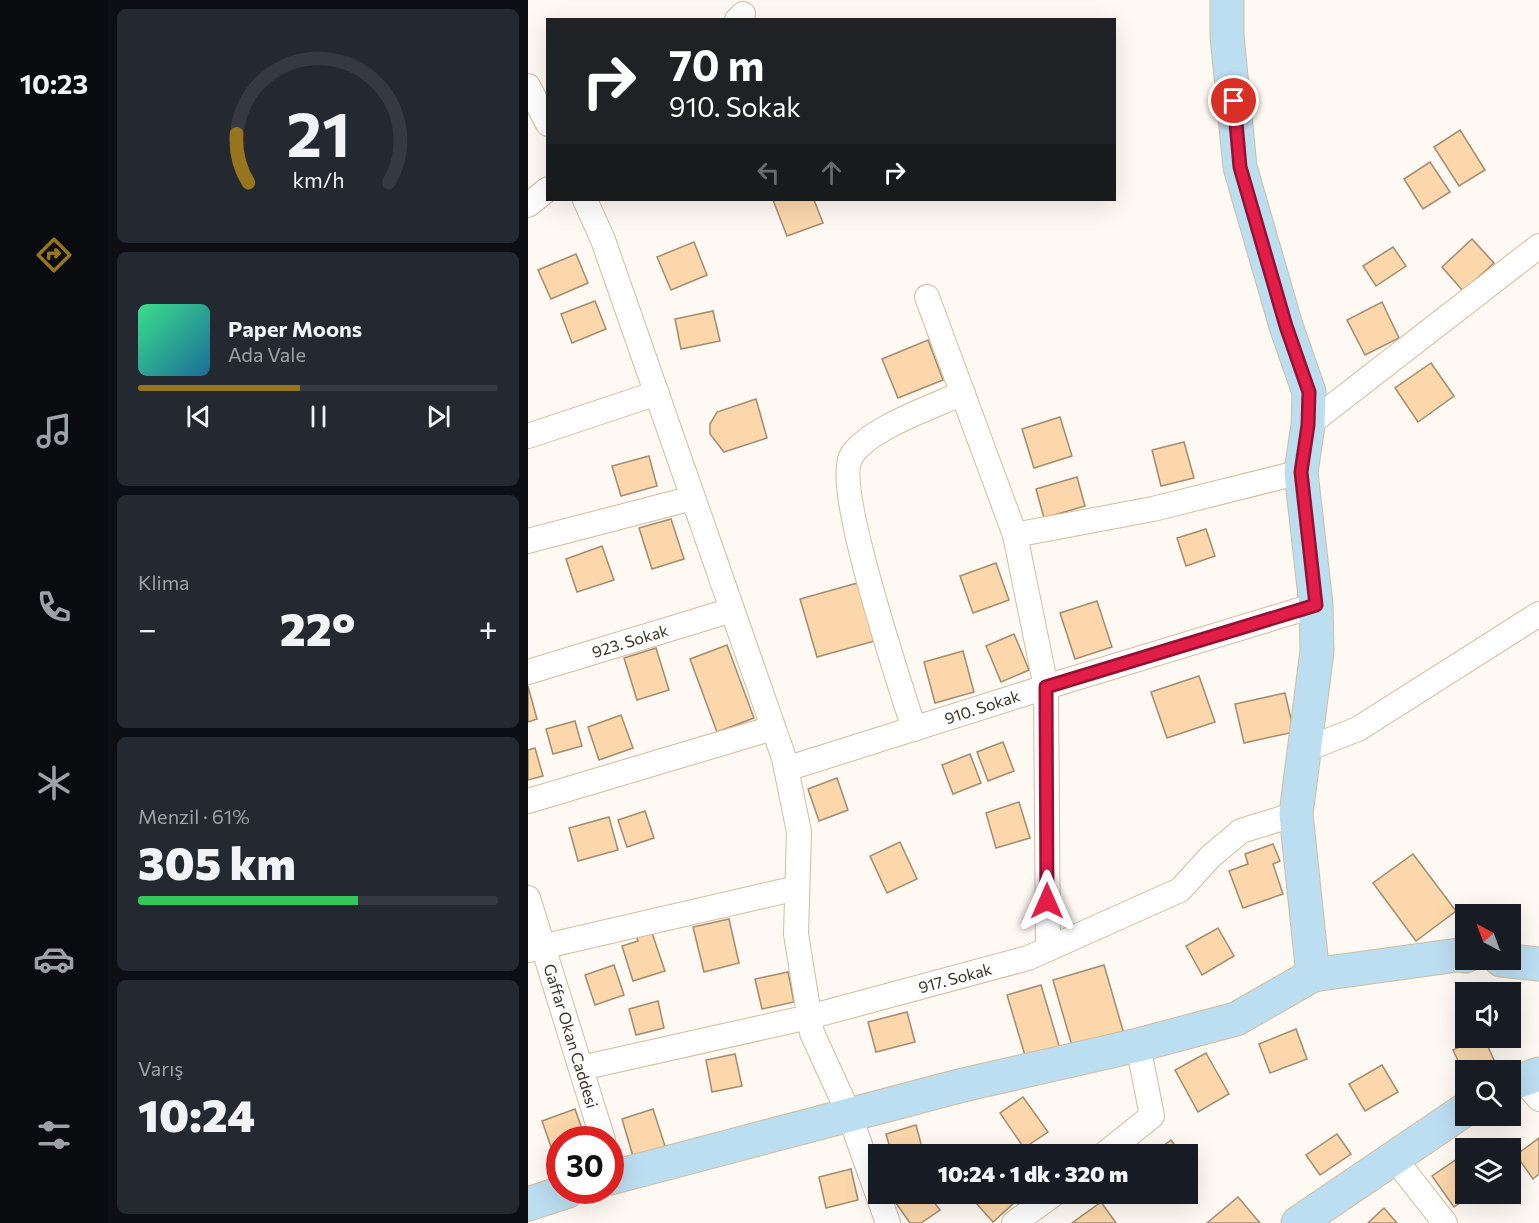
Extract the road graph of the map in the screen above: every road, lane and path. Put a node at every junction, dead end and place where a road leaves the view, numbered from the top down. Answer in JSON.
{"nodes":[{"id":1,"x":1227,"y":0,"type":"edge"},
{"id":2,"x":528,"y":86,"type":"edge"},
{"id":3,"x":546,"y":120,"type":"edge"},
{"id":4,"x":546,"y":191,"type":"edge"},
{"id":5,"x":585,"y":201,"type":"edge"},
{"id":6,"x":528,"y":205,"type":"edge"},
{"id":7,"x":1539,"y":246,"type":"edge"},
{"id":8,"x":927,"y":297,"type":"dead end"},
{"id":9,"x":657,"y":393,"type":"junction"},
{"id":10,"x":963,"y":393,"type":"junction"},
{"id":11,"x":1308,"y":425,"type":"junction"},
{"id":12,"x":528,"y":436,"type":"edge"},
{"id":13,"x":1301,"y":472,"type":"junction"},
{"id":14,"x":693,"y":498,"type":"junction"},
{"id":15,"x":1015,"y":535,"type":"junction"},
{"id":16,"x":528,"y":541,"type":"edge"},
{"id":17,"x":1316,"y":605,"type":"junction"},
{"id":18,"x":732,"y":610,"type":"junction"},
{"id":19,"x":1539,"y":614,"type":"edge"},
{"id":20,"x":528,"y":672,"type":"edge"},
{"id":21,"x":1046,"y":687,"type":"junction"},
{"id":22,"x":773,"y":728,"type":"junction"},
{"id":23,"x":914,"y":729,"type":"junction"},
{"id":24,"x":1304,"y":750,"type":"junction"},
{"id":25,"x":786,"y":769,"type":"junction"},
{"id":26,"x":528,"y":801,"type":"edge"},
{"id":27,"x":1296,"y":814,"type":"junction"},
{"id":28,"x":797,"y":888,"type":"junction"},
{"id":29,"x":528,"y":898,"type":"edge"},
{"id":30,"x":535,"y":948,"type":"edge"},
{"id":31,"x":1048,"y":949,"type":"junction"},
{"id":32,"x":1455,"y":955,"type":"edge"},
{"id":33,"x":1521,"y":962,"type":"edge"},
{"id":34,"x":1539,"y":964,"type":"edge"},
{"id":35,"x":1313,"y":975,"type":"junction"},
{"id":36,"x":809,"y":1017,"type":"junction"},
{"id":37,"x":1138,"y":1045,"type":"junction"},
{"id":38,"x":580,"y":1068,"type":"junction"},
{"id":39,"x":849,"y":1114,"type":"junction"},
{"id":40,"x":1455,"y":1116,"type":"edge"},
{"id":41,"x":599,"y":1126,"type":"edge"},
{"id":42,"x":1117,"y":1144,"type":"edge"},
{"id":43,"x":1394,"y":1158,"type":"junction"},
{"id":44,"x":624,"y":1170,"type":"edge"},
{"id":45,"x":546,"y":1198,"type":"edge"},
{"id":46,"x":528,"y":1204,"type":"edge"},
{"id":47,"x":1040,"y":1204,"type":"edge"},
{"id":48,"x":888,"y":1223,"type":"edge"},
{"id":49,"x":1014,"y":1223,"type":"edge"},
{"id":50,"x":1298,"y":1223,"type":"edge"},
{"id":51,"x":1445,"y":1223,"type":"edge"}],
"edges":[{"from":1,"to":11,"type":"street"},
{"from":2,"to":3,"type":"street"},
{"from":4,"to":6,"type":"street"},
{"from":5,"to":9,"type":"street"},
{"from":7,"to":11,"type":"street"},
{"from":8,"to":10,"type":"street"},
{"from":9,"to":12,"type":"street"},
{"from":9,"to":14,"type":"street"},
{"from":10,"to":15,"type":"street"},
{"from":10,"to":23,"type":"street"},
{"from":11,"to":13,"type":"street"},
{"from":13,"to":15,"type":"street"},
{"from":13,"to":17,"type":"street"},
{"from":14,"to":16,"type":"street"},
{"from":14,"to":18,"type":"street"},
{"from":15,"to":21,"type":"street"},
{"from":17,"to":21,"type":"street","name":"910. Sokak"},
{"from":17,"to":24,"type":"street"},
{"from":18,"to":20,"type":"street","name":"923. Sokak"},
{"from":18,"to":22,"type":"street"},
{"from":19,"to":24,"type":"street"},
{"from":21,"to":23,"type":"street","name":"910. Sokak"},
{"from":21,"to":31,"type":"street"},
{"from":22,"to":25,"type":"street"},
{"from":22,"to":26,"type":"street"},
{"from":23,"to":25,"type":"street","name":"910. Sokak"},
{"from":24,"to":27,"type":"street"},
{"from":25,"to":28,"type":"street"},
{"from":27,"to":31,"type":"street","name":"917. Sokak"},
{"from":27,"to":35,"type":"street"},
{"from":28,"to":30,"type":"street"},
{"from":28,"to":36,"type":"street"},
{"from":29,"to":30,"type":"street","name":"Gaffar Okan Caddesi"},
{"from":30,"to":38,"type":"street","name":"Gaffar Okan Caddesi"},
{"from":31,"to":36,"type":"street","name":"917. Sokak"},
{"from":32,"to":35,"type":"street"},
{"from":33,"to":34,"type":"street"},
{"from":35,"to":37,"type":"street"},
{"from":36,"to":38,"type":"street","name":"917. Sokak"},
{"from":36,"to":39,"type":"street"},
{"from":37,"to":39,"type":"street"},
{"from":37,"to":42,"type":"street"},
{"from":38,"to":41,"type":"street","name":"Gaffar Okan Caddesi"},
{"from":39,"to":44,"type":"street"},
{"from":39,"to":48,"type":"street"},
{"from":40,"to":43,"type":"street"},
{"from":43,"to":50,"type":"street"},
{"from":43,"to":51,"type":"street"},
{"from":45,"to":46,"type":"street"},
{"from":47,"to":49,"type":"street"}]}
